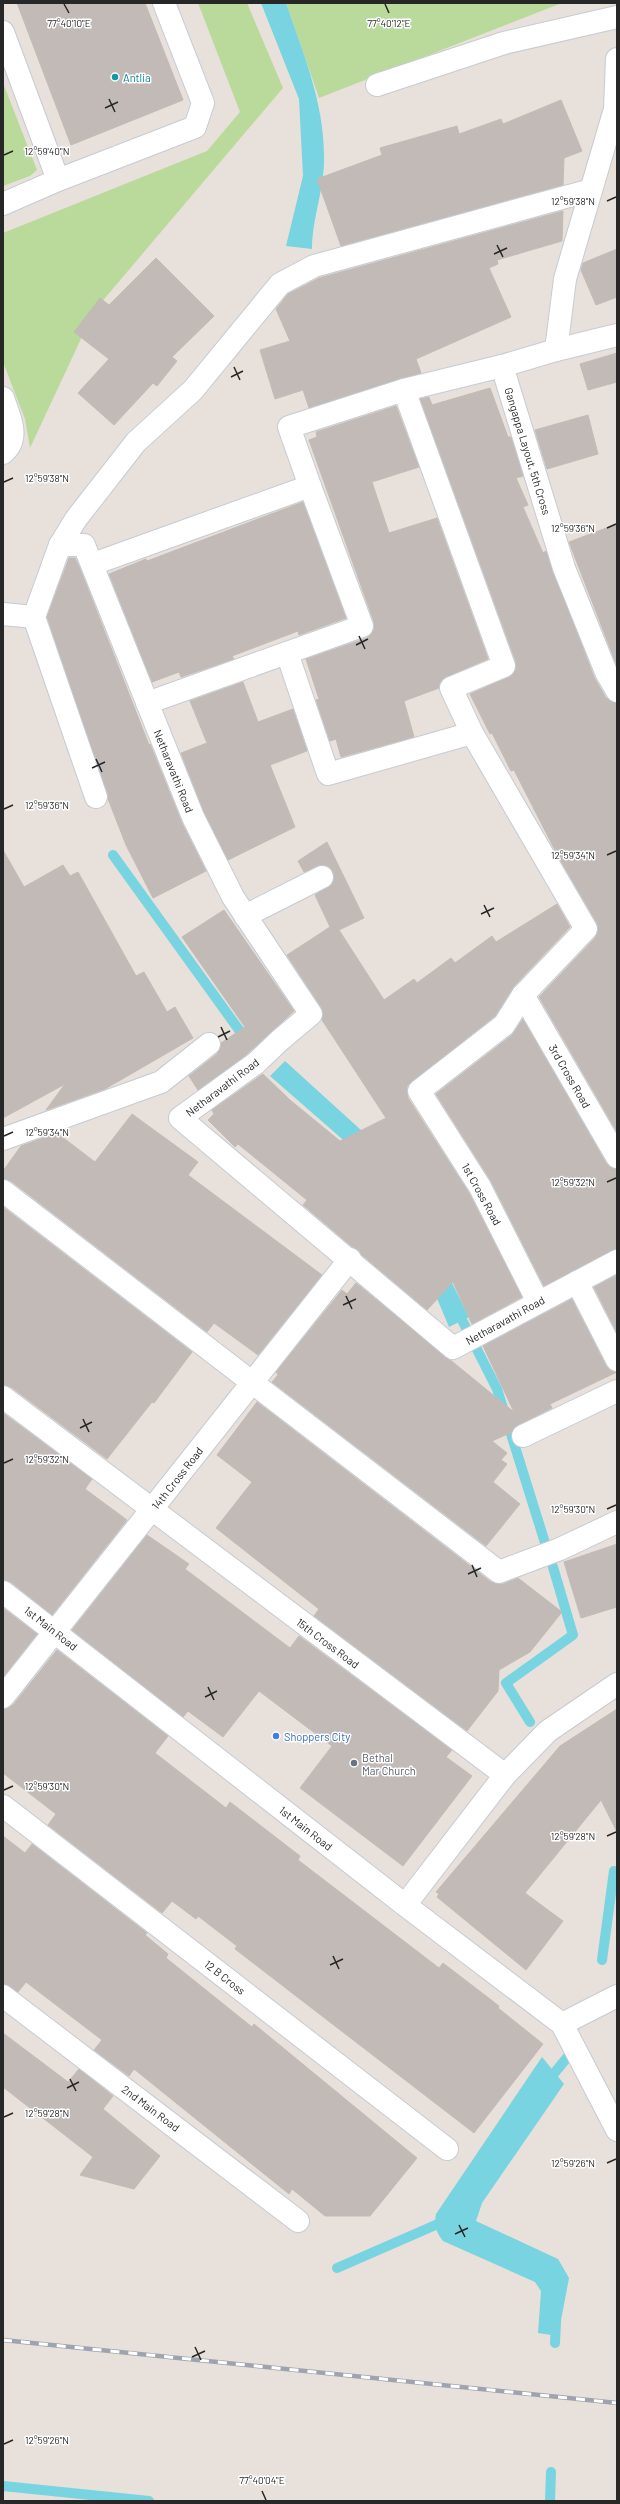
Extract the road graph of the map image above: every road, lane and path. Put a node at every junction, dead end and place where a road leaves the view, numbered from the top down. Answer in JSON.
{"nodes":[{"id":1,"x":164,"y":3,"type":"edge"},
{"id":2,"x":617,"y":17,"type":"edge"},
{"id":3,"x":3,"y":32,"type":"edge"},
{"id":4,"x":617,"y":59,"type":"edge"},
{"id":5,"x":377,"y":85,"type":"dead end"},
{"id":6,"x":58,"y":180,"type":"junction"},
{"id":7,"x":591,"y":190,"type":"junction"},
{"id":8,"x":3,"y":204,"type":"edge"},
{"id":9,"x":617,"y":335,"type":"edge"},
{"id":10,"x":556,"y":350,"type":"junction"},
{"id":11,"x":502,"y":366,"type":"junction"},
{"id":12,"x":404,"y":390,"type":"junction"},
{"id":13,"x":3,"y":398,"type":"edge"},
{"id":14,"x":3,"y":453,"type":"edge"},
{"id":15,"x":310,"y":486,"type":"junction"},
{"id":16,"x":60,"y":545,"type":"junction"},
{"id":17,"x":93,"y":564,"type":"junction"},
{"id":18,"x":3,"y":614,"type":"edge"},
{"id":19,"x":34,"y":617,"type":"junction"},
{"id":20,"x":287,"y":653,"type":"junction"},
{"id":21,"x":617,"y":691,"type":"edge"},
{"id":22,"x":147,"y":703,"type":"junction"},
{"id":23,"x":472,"y":733,"type":"junction"},
{"id":24,"x":96,"y":797,"type":"dead end"},
{"id":25,"x":322,"y":877,"type":"dead end"},
{"id":26,"x":245,"y":916,"type":"junction"},
{"id":27,"x":523,"y":995,"type":"junction"},
{"id":28,"x":209,"y":1044,"type":"dead end"},
{"id":29,"x":3,"y":1139,"type":"edge"},
{"id":30,"x":617,"y":1157,"type":"edge"},
{"id":31,"x":3,"y":1191,"type":"edge"},
{"id":32,"x":350,"y":1259,"type":"junction"},
{"id":33,"x":617,"y":1261,"type":"edge"},
{"id":34,"x":577,"y":1282,"type":"junction"},
{"id":35,"x":538,"y":1302,"type":"junction"},
{"id":36,"x":617,"y":1360,"type":"edge"},
{"id":37,"x":252,"y":1383,"type":"junction"},
{"id":38,"x":617,"y":1391,"type":"edge"},
{"id":39,"x":3,"y":1397,"type":"edge"},
{"id":40,"x":523,"y":1436,"type":"dead end"},
{"id":41,"x":151,"y":1510,"type":"junction"},
{"id":42,"x":617,"y":1522,"type":"edge"},
{"id":43,"x":3,"y":1592,"type":"edge"},
{"id":44,"x":55,"y":1631,"type":"junction"},
{"id":45,"x":617,"y":1684,"type":"edge"},
{"id":46,"x":3,"y":1697,"type":"edge"},
{"id":47,"x":505,"y":1775,"type":"junction"},
{"id":48,"x":3,"y":1806,"type":"edge"},
{"id":49,"x":405,"y":1905,"type":"junction"},
{"id":50,"x":3,"y":1996,"type":"edge"},
{"id":51,"x":617,"y":1996,"type":"edge"},
{"id":52,"x":562,"y":2024,"type":"junction"},
{"id":53,"x":617,"y":2130,"type":"edge"},
{"id":54,"x":447,"y":2149,"type":"dead end"},
{"id":55,"x":298,"y":2221,"type":"dead end"}],
"edges":[{"from":1,"to":6,"type":"street"},
{"from":2,"to":5,"type":"street"},
{"from":3,"to":6,"type":"street"},
{"from":4,"to":7,"type":"street"},
{"from":6,"to":8,"type":"street"},
{"from":7,"to":10,"type":"street"},
{"from":7,"to":16,"type":"street"},
{"from":9,"to":10,"type":"street"},
{"from":10,"to":11,"type":"street"},
{"from":11,"to":12,"type":"street"},
{"from":11,"to":21,"type":"street","name":"Gangappa Layout, 5th Cross"},
{"from":12,"to":15,"type":"street"},
{"from":12,"to":23,"type":"street"},
{"from":13,"to":14,"type":"street"},
{"from":15,"to":17,"type":"street"},
{"from":15,"to":20,"type":"street"},
{"from":16,"to":17,"type":"street","name":"Netharavathi Road"},
{"from":16,"to":19,"type":"street"},
{"from":17,"to":22,"type":"street","name":"Netharavathi Road"},
{"from":18,"to":19,"type":"street"},
{"from":19,"to":24,"type":"street"},
{"from":20,"to":22,"type":"street"},
{"from":20,"to":23,"type":"street"},
{"from":22,"to":26,"type":"street","name":"Netharavathi Road"},
{"from":23,"to":27,"type":"street"},
{"from":25,"to":26,"type":"street"},
{"from":26,"to":32,"type":"street","name":"Netharavathi Road"},
{"from":27,"to":30,"type":"street","name":"3rd Cross Road"},
{"from":27,"to":35,"type":"street","name":"1st Cross Road"},
{"from":28,"to":29,"type":"street"},
{"from":31,"to":37,"type":"street"},
{"from":32,"to":35,"type":"street","name":"Netharavathi Road"},
{"from":32,"to":37,"type":"street","name":"14th Cross Road"},
{"from":33,"to":34,"type":"street","name":"Netharavathi Road"},
{"from":34,"to":35,"type":"street","name":"Netharavathi Road"},
{"from":34,"to":36,"type":"street"},
{"from":37,"to":41,"type":"street","name":"14th Cross Road"},
{"from":37,"to":42,"type":"street"},
{"from":38,"to":40,"type":"street"},
{"from":39,"to":41,"type":"street","name":"15th Cross Road"},
{"from":41,"to":44,"type":"street","name":"14th Cross Road"},
{"from":41,"to":47,"type":"street","name":"15th Cross Road"},
{"from":43,"to":44,"type":"street","name":"1st Main Road"},
{"from":44,"to":46,"type":"street","name":"14th Cross Road"},
{"from":44,"to":49,"type":"street","name":"1st Main Road"},
{"from":45,"to":47,"type":"street"},
{"from":47,"to":49,"type":"street"},
{"from":48,"to":54,"type":"street","name":"12 B Cross"},
{"from":49,"to":52,"type":"street","name":"1st Main Road"},
{"from":50,"to":55,"type":"street","name":"2nd Main Road"},
{"from":51,"to":52,"type":"street"},
{"from":52,"to":53,"type":"street"}]}
